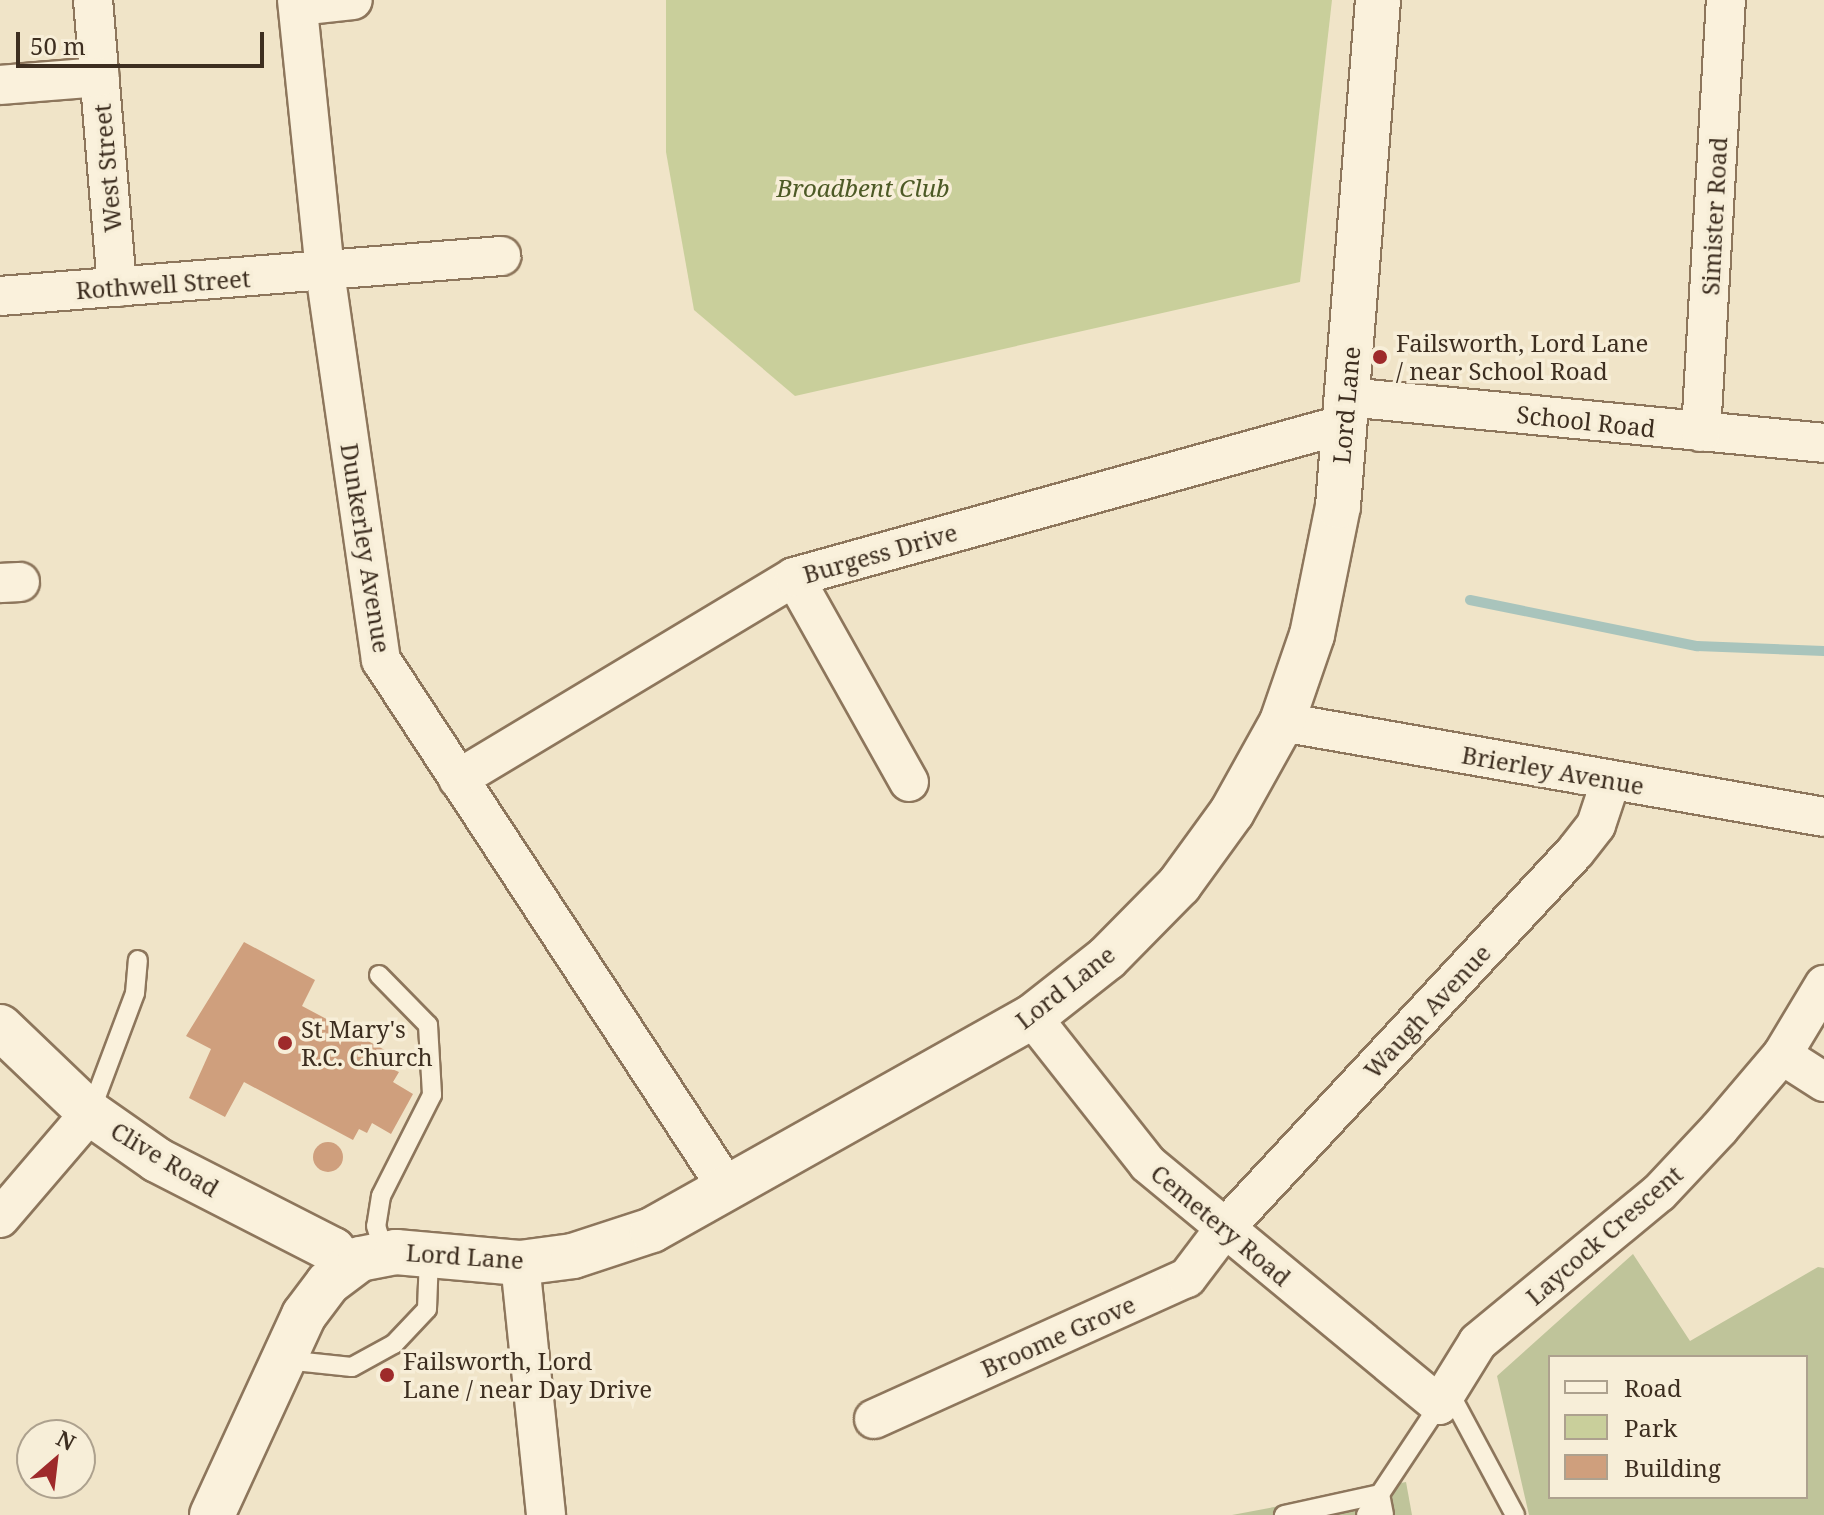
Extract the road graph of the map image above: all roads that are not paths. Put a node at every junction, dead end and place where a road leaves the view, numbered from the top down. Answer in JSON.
{"nodes":[{"id":1,"x":93,"y":0,"type":"edge"},
{"id":2,"x":353,"y":0,"type":"edge"},
{"id":3,"x":1378,"y":0,"type":"edge"},
{"id":4,"x":1726,"y":0,"type":"edge"},
{"id":5,"x":298,"y":3,"type":"edge"},
{"id":6,"x":100,"y":77,"type":"junction"},
{"id":7,"x":0,"y":85,"type":"edge"},
{"id":8,"x":501,"y":256,"type":"dead end"},
{"id":9,"x":325,"y":272,"type":"junction"},
{"id":10,"x":117,"y":287,"type":"junction"},
{"id":11,"x":0,"y":296,"type":"edge"},
{"id":12,"x":1346,"y":410,"type":"junction"},
{"id":13,"x":1701,"y":432,"type":"junction"},
{"id":14,"x":1824,"y":443,"type":"edge"},
{"id":15,"x":794,"y":577,"type":"junction"},
{"id":16,"x":1282,"y":722,"type":"junction"},
{"id":17,"x":458,"y":779,"type":"junction"},
{"id":18,"x":1611,"y":780,"type":"junction"},
{"id":19,"x":909,"y":782,"type":"dead end"},
{"id":20,"x":1824,"y":817,"type":"edge"},
{"id":21,"x":138,"y":960,"type":"dead end"},
{"id":22,"x":379,"y":975,"type":"dead end"},
{"id":23,"x":1824,"y":985,"type":"edge"},
{"id":24,"x":1032,"y":1017,"type":"junction"},
{"id":25,"x":0,"y":1027,"type":"edge"},
{"id":26,"x":1782,"y":1055,"type":"junction"},
{"id":27,"x":1824,"y":1082,"type":"edge"},
{"id":28,"x":90,"y":1113,"type":"junction"},
{"id":29,"x":728,"y":1189,"type":"junction"},
{"id":30,"x":0,"y":1218,"type":"edge"},
{"id":31,"x":1224,"y":1229,"type":"junction"},
{"id":32,"x":430,"y":1253,"type":"junction"},
{"id":33,"x":366,"y":1260,"type":"junction"},
{"id":34,"x":520,"y":1263,"type":"junction"},
{"id":35,"x":285,"y":1360,"type":"junction"},
{"id":36,"x":1443,"y":1398,"type":"junction"},
{"id":37,"x":874,"y":1419,"type":"dead end"},
{"id":38,"x":1380,"y":1494,"type":"junction"},
{"id":39,"x":212,"y":1515,"type":"edge"},
{"id":40,"x":546,"y":1515,"type":"edge"},
{"id":41,"x":1284,"y":1515,"type":"edge"},
{"id":42,"x":1366,"y":1515,"type":"edge"},
{"id":43,"x":1384,"y":1515,"type":"edge"},
{"id":44,"x":1515,"y":1515,"type":"edge"}],
"edges":[{"from":1,"to":6,"type":"street","name":"West Street"},
{"from":2,"to":5,"type":"street"},
{"from":3,"to":12,"type":"street","name":"Lord Lane"},
{"from":4,"to":13,"type":"street","name":"Simister Road"},
{"from":5,"to":9,"type":"street","name":"Dunkerley Avenue"},
{"from":6,"to":7,"type":"street"},
{"from":6,"to":10,"type":"street","name":"West Street"},
{"from":8,"to":9,"type":"street","name":"Rothwell Street"},
{"from":9,"to":10,"type":"street","name":"Rothwell Street"},
{"from":9,"to":17,"type":"street","name":"Dunkerley Avenue"},
{"from":10,"to":11,"type":"street","name":"Rothwell Street"},
{"from":12,"to":13,"type":"street","name":"School Road"},
{"from":12,"to":15,"type":"street","name":"Burgess Drive"},
{"from":12,"to":16,"type":"street","name":"Lord Lane"},
{"from":13,"to":14,"type":"street","name":"School Road"},
{"from":15,"to":17,"type":"street","name":"Burgess Drive"},
{"from":15,"to":19,"type":"street"},
{"from":16,"to":18,"type":"street","name":"Brierley Avenue"},
{"from":16,"to":24,"type":"street","name":"Lord Lane"},
{"from":17,"to":29,"type":"street","name":"Dunkerley Avenue"},
{"from":18,"to":20,"type":"street","name":"Brierley Avenue"},
{"from":18,"to":31,"type":"street","name":"Waugh Avenue"},
{"from":21,"to":28,"type":"lane"},
{"from":22,"to":33,"type":"lane"},
{"from":23,"to":26,"type":"street","name":"Laycock Crescent"},
{"from":24,"to":29,"type":"street","name":"Lord Lane"},
{"from":24,"to":31,"type":"street","name":"Cemetery Road"},
{"from":25,"to":28,"type":"street","name":"Clive Road"},
{"from":26,"to":27,"type":"street"},
{"from":26,"to":36,"type":"street","name":"Laycock Crescent"},
{"from":28,"to":30,"type":"street"},
{"from":28,"to":33,"type":"street","name":"Clive Road"},
{"from":29,"to":34,"type":"street","name":"Lord Lane"},
{"from":31,"to":36,"type":"street","name":"Cemetery Road"},
{"from":31,"to":37,"type":"street","name":"Broome Grove"},
{"from":32,"to":33,"type":"street","name":"Lord Lane"},
{"from":32,"to":34,"type":"street","name":"Lord Lane"},
{"from":32,"to":35,"type":"lane"},
{"from":33,"to":35,"type":"street"},
{"from":34,"to":40,"type":"street"},
{"from":35,"to":39,"type":"street"},
{"from":36,"to":38,"type":"lane"},
{"from":36,"to":44,"type":"lane"},
{"from":38,"to":41,"type":"lane"},
{"from":38,"to":42,"type":"lane"},
{"from":38,"to":43,"type":"lane"}]}
